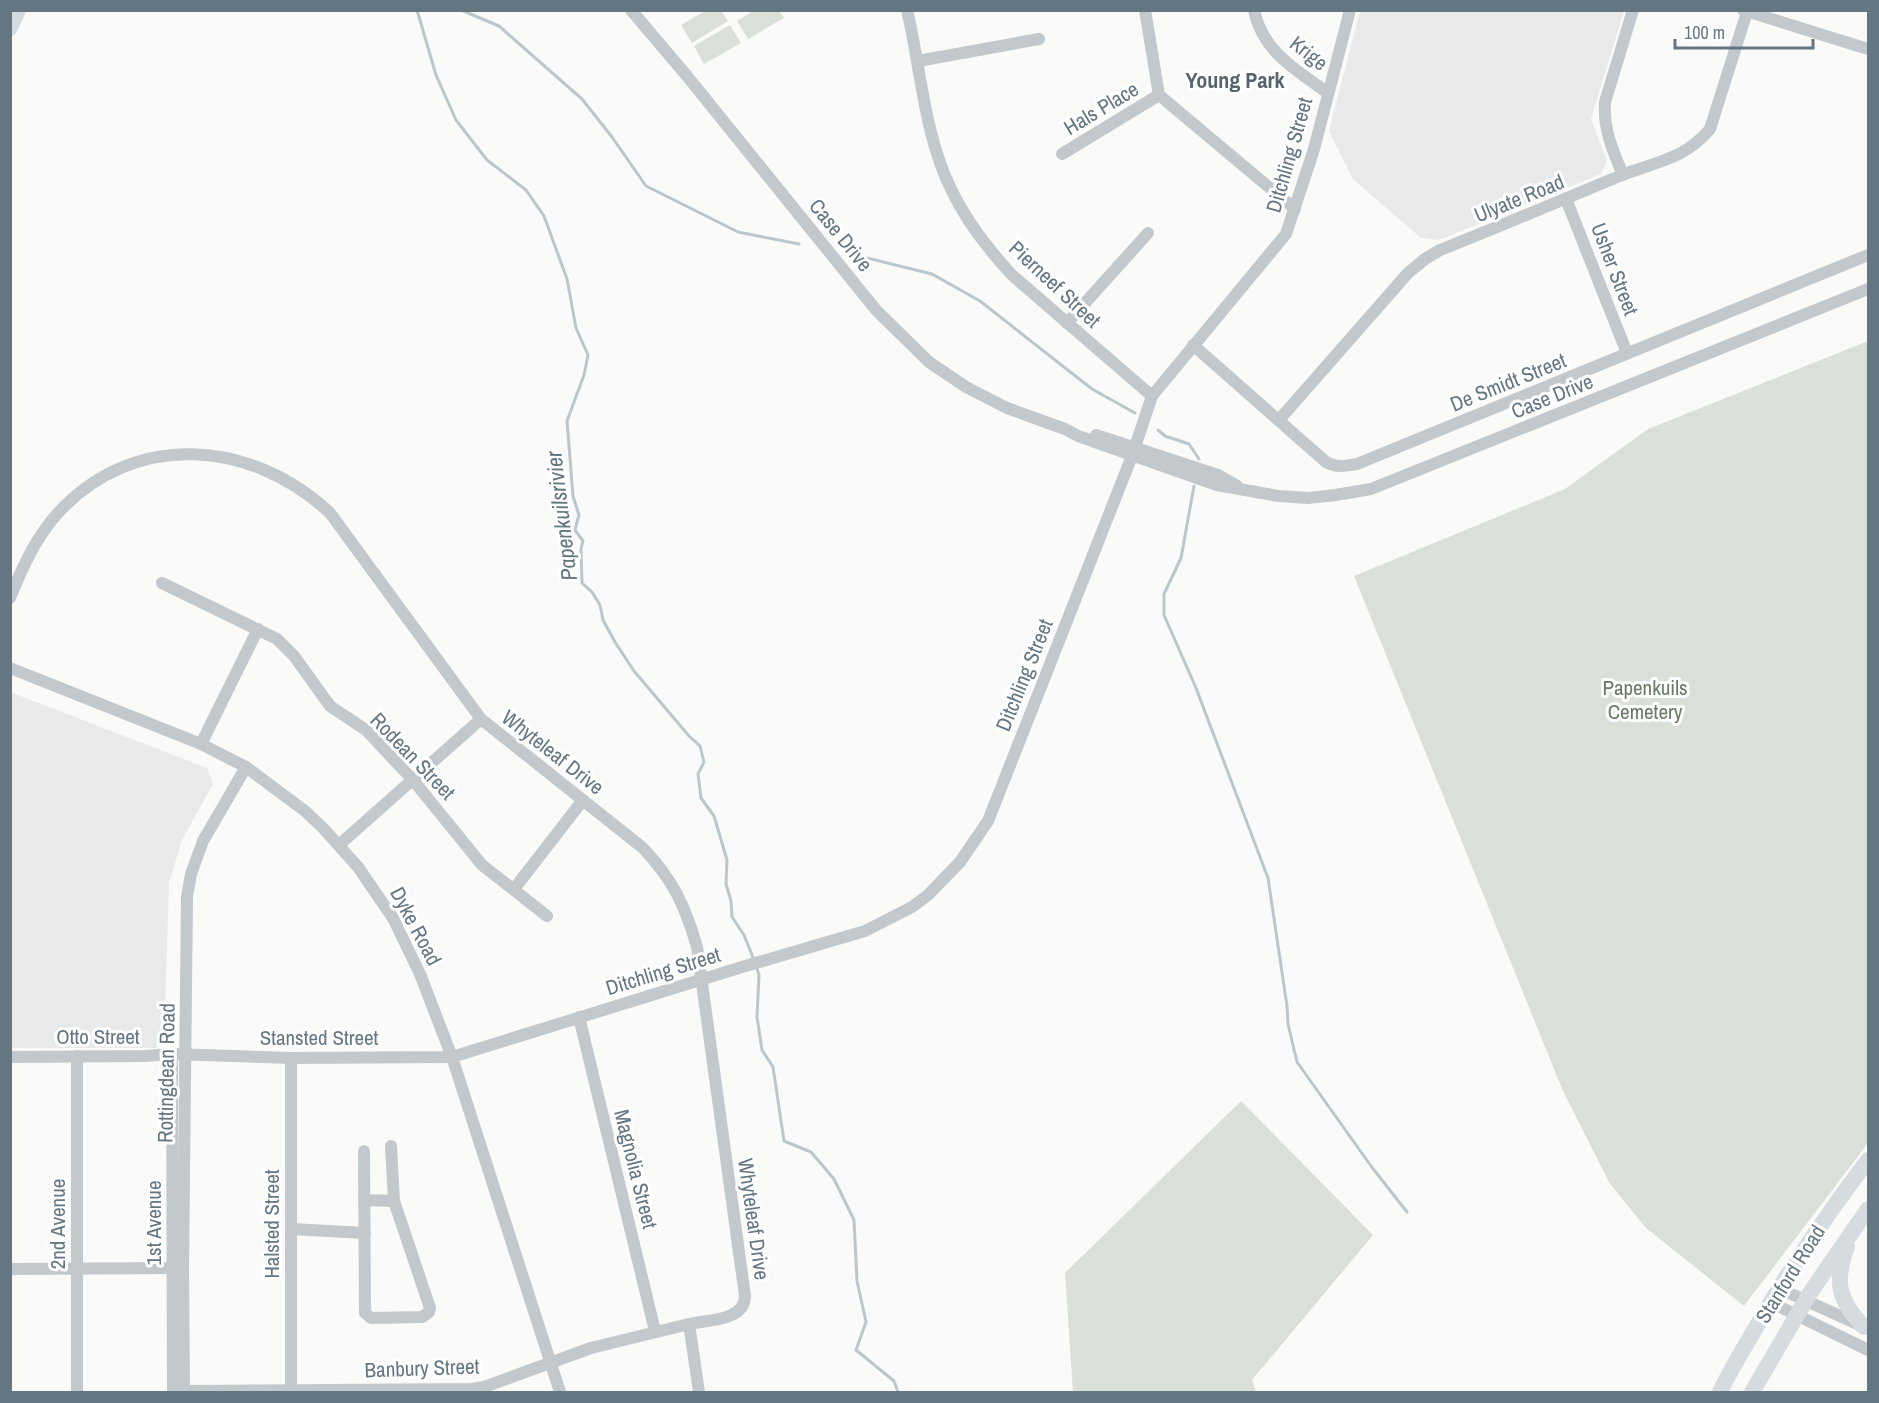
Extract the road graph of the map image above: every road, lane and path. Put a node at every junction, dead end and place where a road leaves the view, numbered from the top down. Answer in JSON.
{"nodes":[{"id":1,"x":18,"y":10,"type":"edge"},
{"id":2,"x":631,"y":10,"type":"edge"},
{"id":3,"x":907,"y":10,"type":"edge"},
{"id":4,"x":1145,"y":10,"type":"edge"},
{"id":5,"x":1254,"y":10,"type":"edge"},
{"id":6,"x":1350,"y":10,"type":"edge"},
{"id":7,"x":1633,"y":10,"type":"edge"},
{"id":8,"x":1745,"y":11,"type":"edge"},
{"id":9,"x":10,"y":28,"type":"edge"},
{"id":10,"x":1039,"y":39,"type":"dead end"},
{"id":11,"x":1869,"y":49,"type":"edge"},
{"id":12,"x":918,"y":61,"type":"junction"},
{"id":13,"x":1328,"y":93,"type":"junction"},
{"id":14,"x":1159,"y":96,"type":"junction"},
{"id":15,"x":1062,"y":154,"type":"dead end"},
{"id":16,"x":1623,"y":175,"type":"junction"},
{"id":17,"x":1566,"y":199,"type":"junction"},
{"id":18,"x":1295,"y":209,"type":"junction"},
{"id":19,"x":1148,"y":233,"type":"dead end"},
{"id":20,"x":1869,"y":255,"type":"edge"},
{"id":21,"x":1869,"y":289,"type":"edge"},
{"id":22,"x":1067,"y":323,"type":"junction"},
{"id":23,"x":1193,"y":345,"type":"junction"},
{"id":24,"x":1627,"y":353,"type":"junction"},
{"id":25,"x":1152,"y":396,"type":"junction"},
{"id":26,"x":1279,"y":420,"type":"junction"},
{"id":27,"x":1133,"y":452,"type":"junction"},
{"id":28,"x":162,"y":583,"type":"dead end"},
{"id":29,"x":10,"y":598,"type":"edge"},
{"id":30,"x":258,"y":629,"type":"junction"},
{"id":31,"x":10,"y":668,"type":"edge"},
{"id":32,"x":481,"y":719,"type":"junction"},
{"id":33,"x":201,"y":744,"type":"junction"},
{"id":34,"x":246,"y":767,"type":"junction"},
{"id":35,"x":413,"y":780,"type":"junction"},
{"id":36,"x":583,"y":800,"type":"junction"},
{"id":37,"x":339,"y":845,"type":"junction"},
{"id":38,"x":514,"y":888,"type":"junction"},
{"id":39,"x":547,"y":916,"type":"dead end"},
{"id":40,"x":702,"y":979,"type":"junction"},
{"id":41,"x":579,"y":1017,"type":"junction"},
{"id":42,"x":172,"y":1054,"type":"junction"},
{"id":43,"x":186,"y":1055,"type":"junction"},
{"id":44,"x":77,"y":1056,"type":"junction"},
{"id":45,"x":10,"y":1057,"type":"edge"},
{"id":46,"x":452,"y":1057,"type":"junction"},
{"id":47,"x":291,"y":1058,"type":"junction"},
{"id":48,"x":391,"y":1146,"type":"dead end"},
{"id":49,"x":364,"y":1151,"type":"dead end"},
{"id":50,"x":1869,"y":1160,"type":"edge"},
{"id":51,"x":364,"y":1200,"type":"junction"},
{"id":52,"x":394,"y":1201,"type":"junction"},
{"id":53,"x":1869,"y":1209,"type":"edge"},
{"id":54,"x":1854,"y":1229,"type":"junction"},
{"id":55,"x":291,"y":1230,"type":"junction"},
{"id":56,"x":365,"y":1233,"type":"junction"},
{"id":57,"x":178,"y":1268,"type":"junction"},
{"id":58,"x":10,"y":1269,"type":"edge"},
{"id":59,"x":76,"y":1269,"type":"junction"},
{"id":60,"x":1774,"y":1295,"type":"junction"},
{"id":61,"x":1800,"y":1308,"type":"junction"},
{"id":62,"x":689,"y":1324,"type":"junction"},
{"id":63,"x":1866,"y":1328,"type":"edge"},
{"id":64,"x":655,"y":1331,"type":"junction"},
{"id":65,"x":1869,"y":1350,"type":"edge"},
{"id":66,"x":550,"y":1363,"type":"junction"},
{"id":67,"x":291,"y":1390,"type":"junction"},
{"id":68,"x":77,"y":1392,"type":"edge"},
{"id":69,"x":181,"y":1392,"type":"edge"},
{"id":70,"x":560,"y":1392,"type":"edge"},
{"id":71,"x":699,"y":1392,"type":"edge"},
{"id":72,"x":1720,"y":1392,"type":"edge"},
{"id":73,"x":1752,"y":1392,"type":"edge"}],
"edges":[{"from":1,"to":9,"type":"main road"},
{"from":2,"to":27,"type":"street","name":"Case Drive"},
{"from":3,"to":12,"type":"street","name":"Pierneef Street"},
{"from":4,"to":14,"type":"street"},
{"from":5,"to":13,"type":"street","name":"Krige"},
{"from":6,"to":13,"type":"street","name":"Ditchling Street"},
{"from":7,"to":16,"type":"street"},
{"from":8,"to":11,"type":"street"},
{"from":8,"to":16,"type":"street","name":"Ulyate Road"},
{"from":10,"to":12,"type":"street"},
{"from":12,"to":22,"type":"street","name":"Pierneef Street"},
{"from":13,"to":18,"type":"street","name":"Ditchling Street"},
{"from":14,"to":15,"type":"street","name":"Hals Place"},
{"from":14,"to":18,"type":"street"},
{"from":16,"to":17,"type":"street","name":"Ulyate Road"},
{"from":17,"to":24,"type":"street","name":"Usher Street"},
{"from":17,"to":26,"type":"street","name":"Ulyate Road"},
{"from":18,"to":23,"type":"street","name":"Ditchling Street"},
{"from":19,"to":22,"type":"street"},
{"from":20,"to":24,"type":"street","name":"De Smidt Street"},
{"from":21,"to":27,"type":"street","name":"Case Drive"},
{"from":22,"to":25,"type":"street","name":"Pierneef Street"},
{"from":23,"to":25,"type":"street","name":"Ditchling Street"},
{"from":23,"to":26,"type":"street","name":"De Smidt Street"},
{"from":24,"to":26,"type":"street","name":"De Smidt Street"},
{"from":25,"to":27,"type":"street","name":"Ditchling Street"},
{"from":27,"to":40,"type":"street","name":"Ditchling Street"},
{"from":28,"to":30,"type":"street","name":"Rodean Street"},
{"from":29,"to":32,"type":"street","name":"Whyteleaf Drive"},
{"from":30,"to":33,"type":"street"},
{"from":30,"to":35,"type":"street","name":"Rodean Street"},
{"from":31,"to":33,"type":"street","name":"Dyke Road"},
{"from":32,"to":35,"type":"street"},
{"from":32,"to":36,"type":"street","name":"Whyteleaf Drive"},
{"from":33,"to":34,"type":"street","name":"Dyke Road"},
{"from":34,"to":37,"type":"street","name":"Dyke Road"},
{"from":34,"to":43,"type":"street","name":"Rottingdean Road"},
{"from":35,"to":37,"type":"street"},
{"from":35,"to":38,"type":"street","name":"Rodean Street"},
{"from":36,"to":38,"type":"street"},
{"from":36,"to":40,"type":"street","name":"Whyteleaf Drive"},
{"from":37,"to":46,"type":"street","name":"Dyke Road"},
{"from":38,"to":39,"type":"street","name":"Rodean Street"},
{"from":40,"to":41,"type":"street","name":"Ditchling Street"},
{"from":40,"to":62,"type":"street","name":"Whyteleaf Drive"},
{"from":41,"to":46,"type":"street","name":"Ditchling Street"},
{"from":41,"to":64,"type":"street","name":"Magnolia Street"},
{"from":42,"to":43,"type":"street","name":"Otto Street"},
{"from":42,"to":44,"type":"street","name":"Otto Street"},
{"from":42,"to":57,"type":"street","name":"1st Avenue"},
{"from":43,"to":47,"type":"street","name":"Stansted Street"},
{"from":43,"to":57,"type":"street","name":"Rottingdean Road"},
{"from":44,"to":45,"type":"street","name":"Otto Street"},
{"from":44,"to":59,"type":"street","name":"2nd Avenue"},
{"from":46,"to":47,"type":"street","name":"Stansted Street"},
{"from":46,"to":66,"type":"street","name":"Dyke Road"},
{"from":47,"to":55,"type":"street","name":"Halsted Street"},
{"from":48,"to":52,"type":"street"},
{"from":49,"to":51,"type":"street"},
{"from":50,"to":60,"type":"main road","name":"Stanford Road"},
{"from":51,"to":52,"type":"street"},
{"from":51,"to":56,"type":"street"},
{"from":52,"to":56,"type":"street"},
{"from":53,"to":54,"type":"main road","name":"Stanford Road"},
{"from":54,"to":61,"type":"main road","name":"Stanford Road"},
{"from":54,"to":63,"type":"main road"},
{"from":55,"to":56,"type":"street"},
{"from":55,"to":67,"type":"street","name":"Halsted Street"},
{"from":57,"to":59,"type":"street"},
{"from":57,"to":69,"type":"street","name":"Rottingdean Road"},
{"from":58,"to":59,"type":"street"},
{"from":59,"to":68,"type":"street","name":"2nd Avenue"},
{"from":60,"to":61,"type":"street"},
{"from":60,"to":72,"type":"main road","name":"Stanford Road"},
{"from":61,"to":63,"type":"street"},
{"from":61,"to":65,"type":"street"},
{"from":61,"to":73,"type":"main road","name":"Stanford Road"},
{"from":62,"to":64,"type":"street","name":"Banbury Street"},
{"from":62,"to":71,"type":"street"},
{"from":64,"to":66,"type":"street","name":"Banbury Street"},
{"from":66,"to":67,"type":"street","name":"Banbury Street"},
{"from":66,"to":70,"type":"street","name":"Dyke Road"},
{"from":67,"to":69,"type":"street","name":"Banbury Street"}]}
